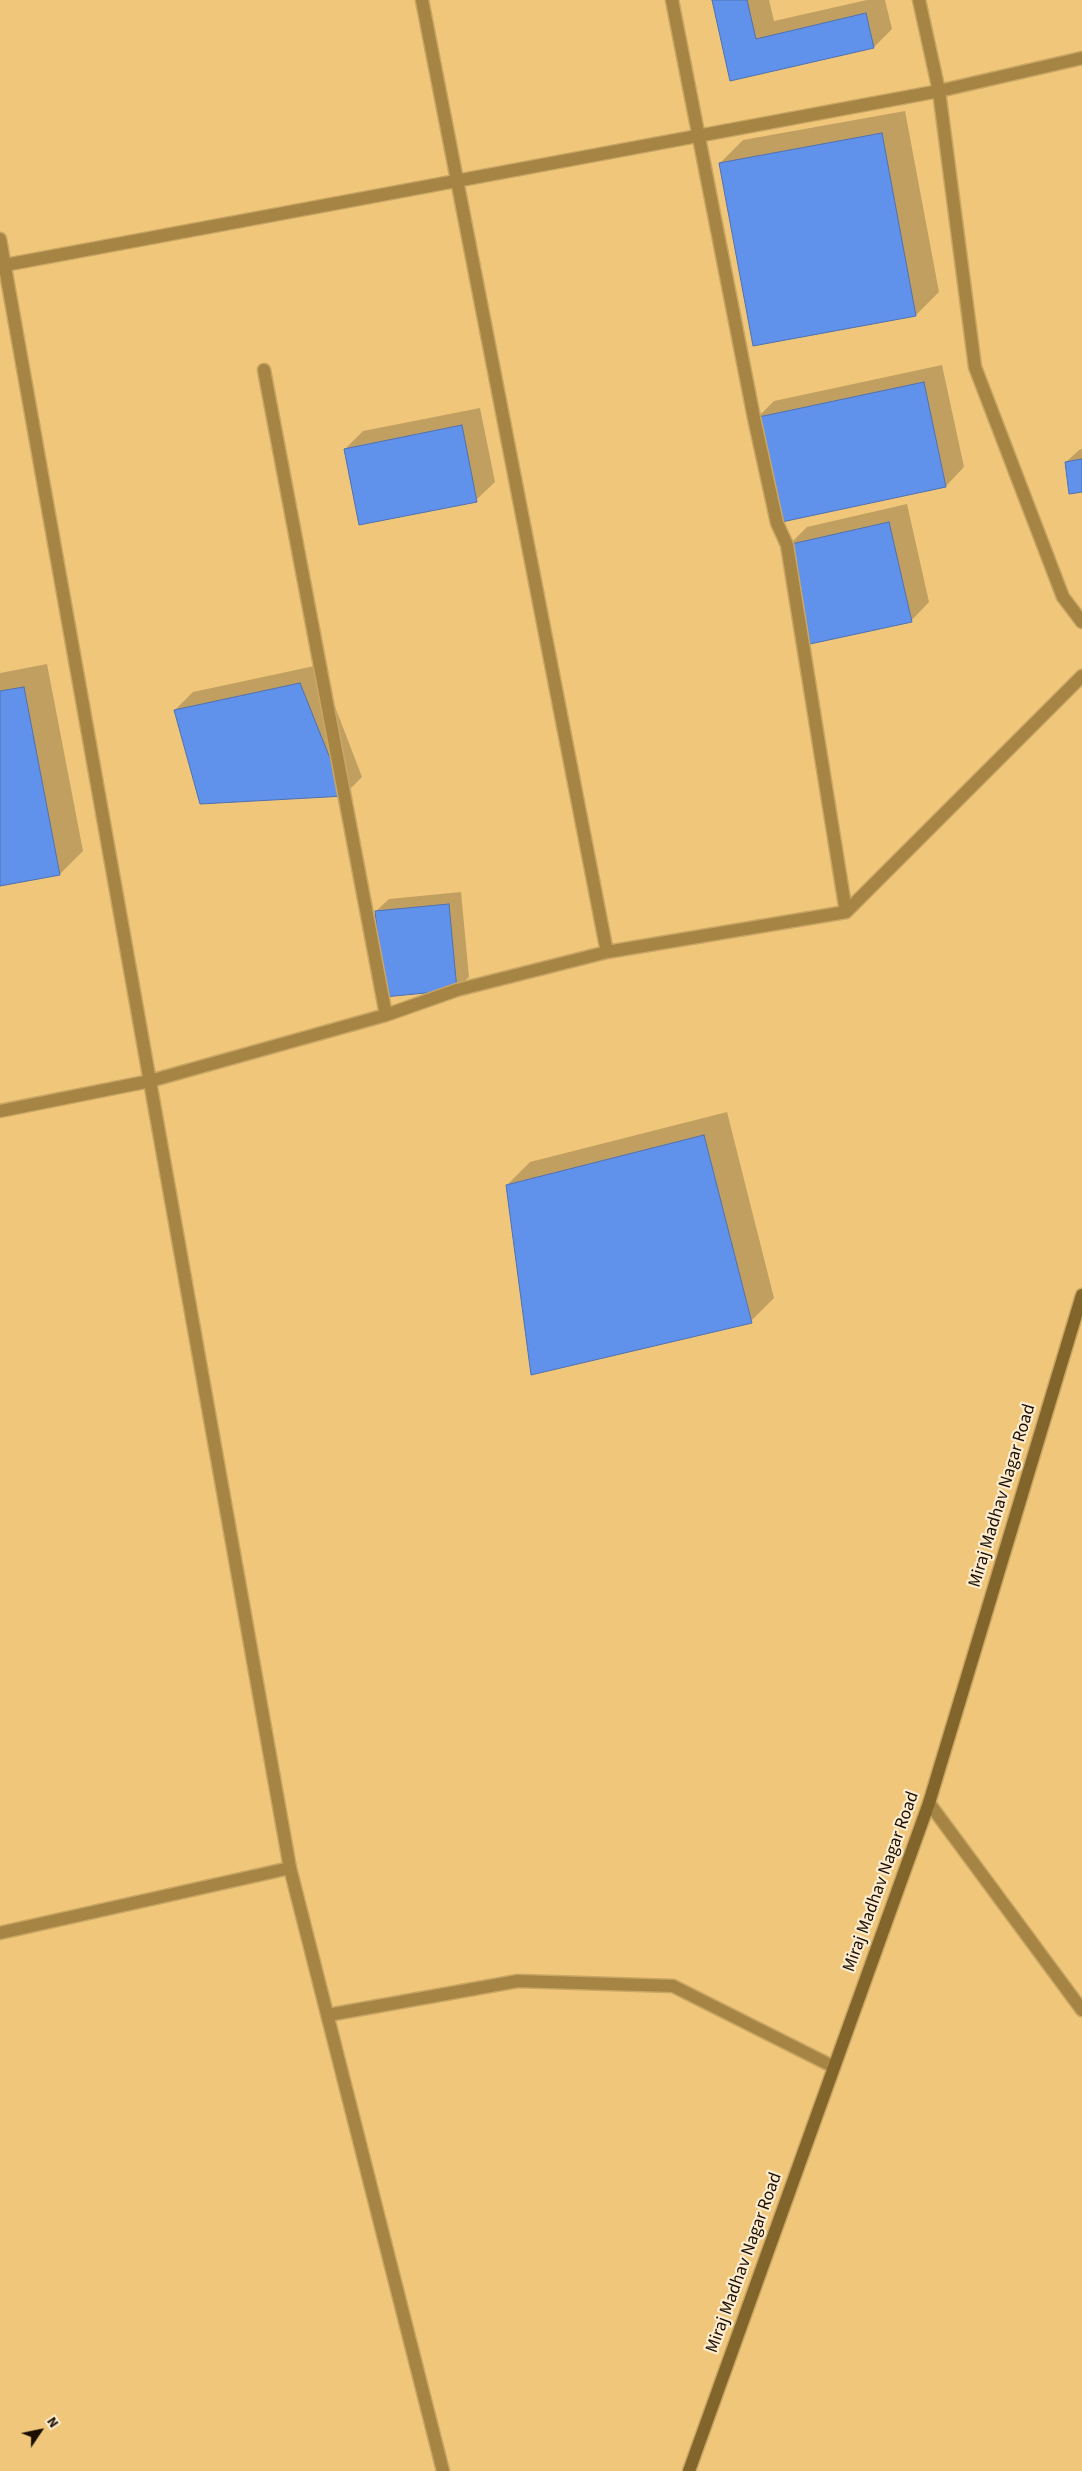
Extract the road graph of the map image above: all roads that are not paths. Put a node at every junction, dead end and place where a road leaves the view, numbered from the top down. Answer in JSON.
{"nodes":[{"id":1,"x":422,"y":0,"type":"edge"},
{"id":2,"x":672,"y":0,"type":"edge"},
{"id":3,"x":920,"y":0,"type":"edge"},
{"id":4,"x":1082,"y":58,"type":"edge"},
{"id":5,"x":938,"y":91,"type":"junction"},
{"id":6,"x":698,"y":136,"type":"junction"},
{"id":7,"x":457,"y":181,"type":"junction"},
{"id":8,"x":0,"y":239,"type":"edge"},
{"id":9,"x":5,"y":265,"type":"junction"},
{"id":10,"x":264,"y":370,"type":"dead end"},
{"id":11,"x":1082,"y":622,"type":"edge"},
{"id":12,"x":1082,"y":676,"type":"edge"},
{"id":13,"x":846,"y":912,"type":"junction"},
{"id":14,"x":607,"y":952,"type":"junction"},
{"id":15,"x":386,"y":1015,"type":"junction"},
{"id":16,"x":150,"y":1081,"type":"junction"},
{"id":17,"x":0,"y":1111,"type":"edge"},
{"id":18,"x":1082,"y":1295,"type":"edge"},
{"id":19,"x":929,"y":1804,"type":"junction"},
{"id":20,"x":290,"y":1868,"type":"junction"},
{"id":21,"x":0,"y":1933,"type":"edge"},
{"id":22,"x":1082,"y":2010,"type":"edge"},
{"id":23,"x":328,"y":2015,"type":"junction"},
{"id":24,"x":834,"y":2067,"type":"junction"},
{"id":25,"x":443,"y":2471,"type":"edge"},
{"id":26,"x":689,"y":2471,"type":"edge"}],
"edges":[{"from":1,"to":7,"type":"street"},
{"from":2,"to":6,"type":"street"},
{"from":3,"to":5,"type":"street"},
{"from":4,"to":5,"type":"street"},
{"from":5,"to":6,"type":"street"},
{"from":5,"to":11,"type":"street"},
{"from":6,"to":7,"type":"street"},
{"from":6,"to":13,"type":"street"},
{"from":7,"to":9,"type":"street"},
{"from":7,"to":14,"type":"street"},
{"from":8,"to":9,"type":"street"},
{"from":9,"to":16,"type":"street"},
{"from":10,"to":15,"type":"street"},
{"from":12,"to":13,"type":"street"},
{"from":13,"to":14,"type":"street"},
{"from":14,"to":15,"type":"street"},
{"from":15,"to":16,"type":"street"},
{"from":16,"to":17,"type":"street"},
{"from":16,"to":20,"type":"street"},
{"from":18,"to":19,"type":"street","name":"Miraj Madhav Nagar Road"},
{"from":19,"to":22,"type":"street"},
{"from":19,"to":24,"type":"street","name":"Miraj Madhav Nagar Road"},
{"from":20,"to":21,"type":"street"},
{"from":20,"to":23,"type":"street"},
{"from":23,"to":24,"type":"street"},
{"from":23,"to":25,"type":"street"},
{"from":24,"to":26,"type":"street","name":"Miraj Madhav Nagar Road"}]}
